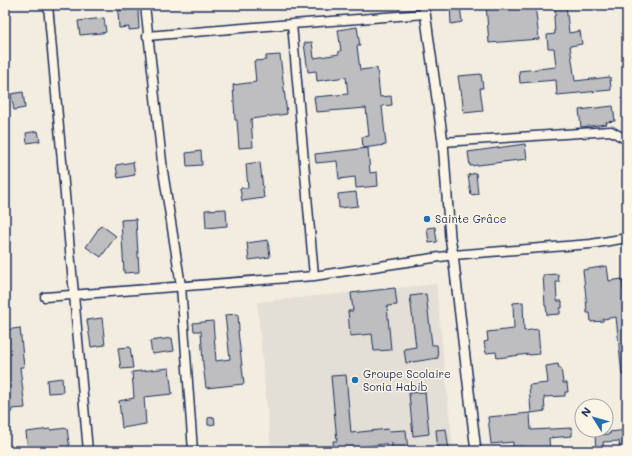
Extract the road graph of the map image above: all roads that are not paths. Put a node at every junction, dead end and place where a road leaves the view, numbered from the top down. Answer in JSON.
{"nodes":[{"id":1,"x":48,"y":5,"type":"edge"},
{"id":2,"x":144,"y":5,"type":"edge"},
{"id":3,"x":424,"y":10,"type":"edge"},
{"id":4,"x":292,"y":24,"type":"junction"},
{"id":5,"x":147,"y":36,"type":"junction"},
{"id":6,"x":627,"y":140,"type":"edge"},
{"id":7,"x":443,"y":142,"type":"junction"},
{"id":8,"x":627,"y":238,"type":"edge"},
{"id":9,"x":454,"y":255,"type":"junction"},
{"id":10,"x":314,"y":276,"type":"junction"},
{"id":11,"x":181,"y":286,"type":"junction"},
{"id":12,"x":75,"y":295,"type":"junction"},
{"id":13,"x":45,"y":297,"type":"dead end"},
{"id":14,"x":88,"y":451,"type":"edge"},
{"id":15,"x":193,"y":451,"type":"edge"},
{"id":16,"x":476,"y":451,"type":"edge"}],
"edges":[{"from":1,"to":12,"type":"street"},
{"from":2,"to":5,"type":"street"},
{"from":3,"to":4,"type":"street"},
{"from":3,"to":7,"type":"street"},
{"from":4,"to":5,"type":"street"},
{"from":4,"to":10,"type":"street"},
{"from":5,"to":11,"type":"street"},
{"from":6,"to":7,"type":"street"},
{"from":7,"to":9,"type":"street"},
{"from":8,"to":9,"type":"street"},
{"from":9,"to":10,"type":"street"},
{"from":9,"to":16,"type":"street"},
{"from":10,"to":11,"type":"street"},
{"from":11,"to":12,"type":"street"},
{"from":11,"to":15,"type":"street"},
{"from":12,"to":13,"type":"street"},
{"from":12,"to":14,"type":"street"}]}
